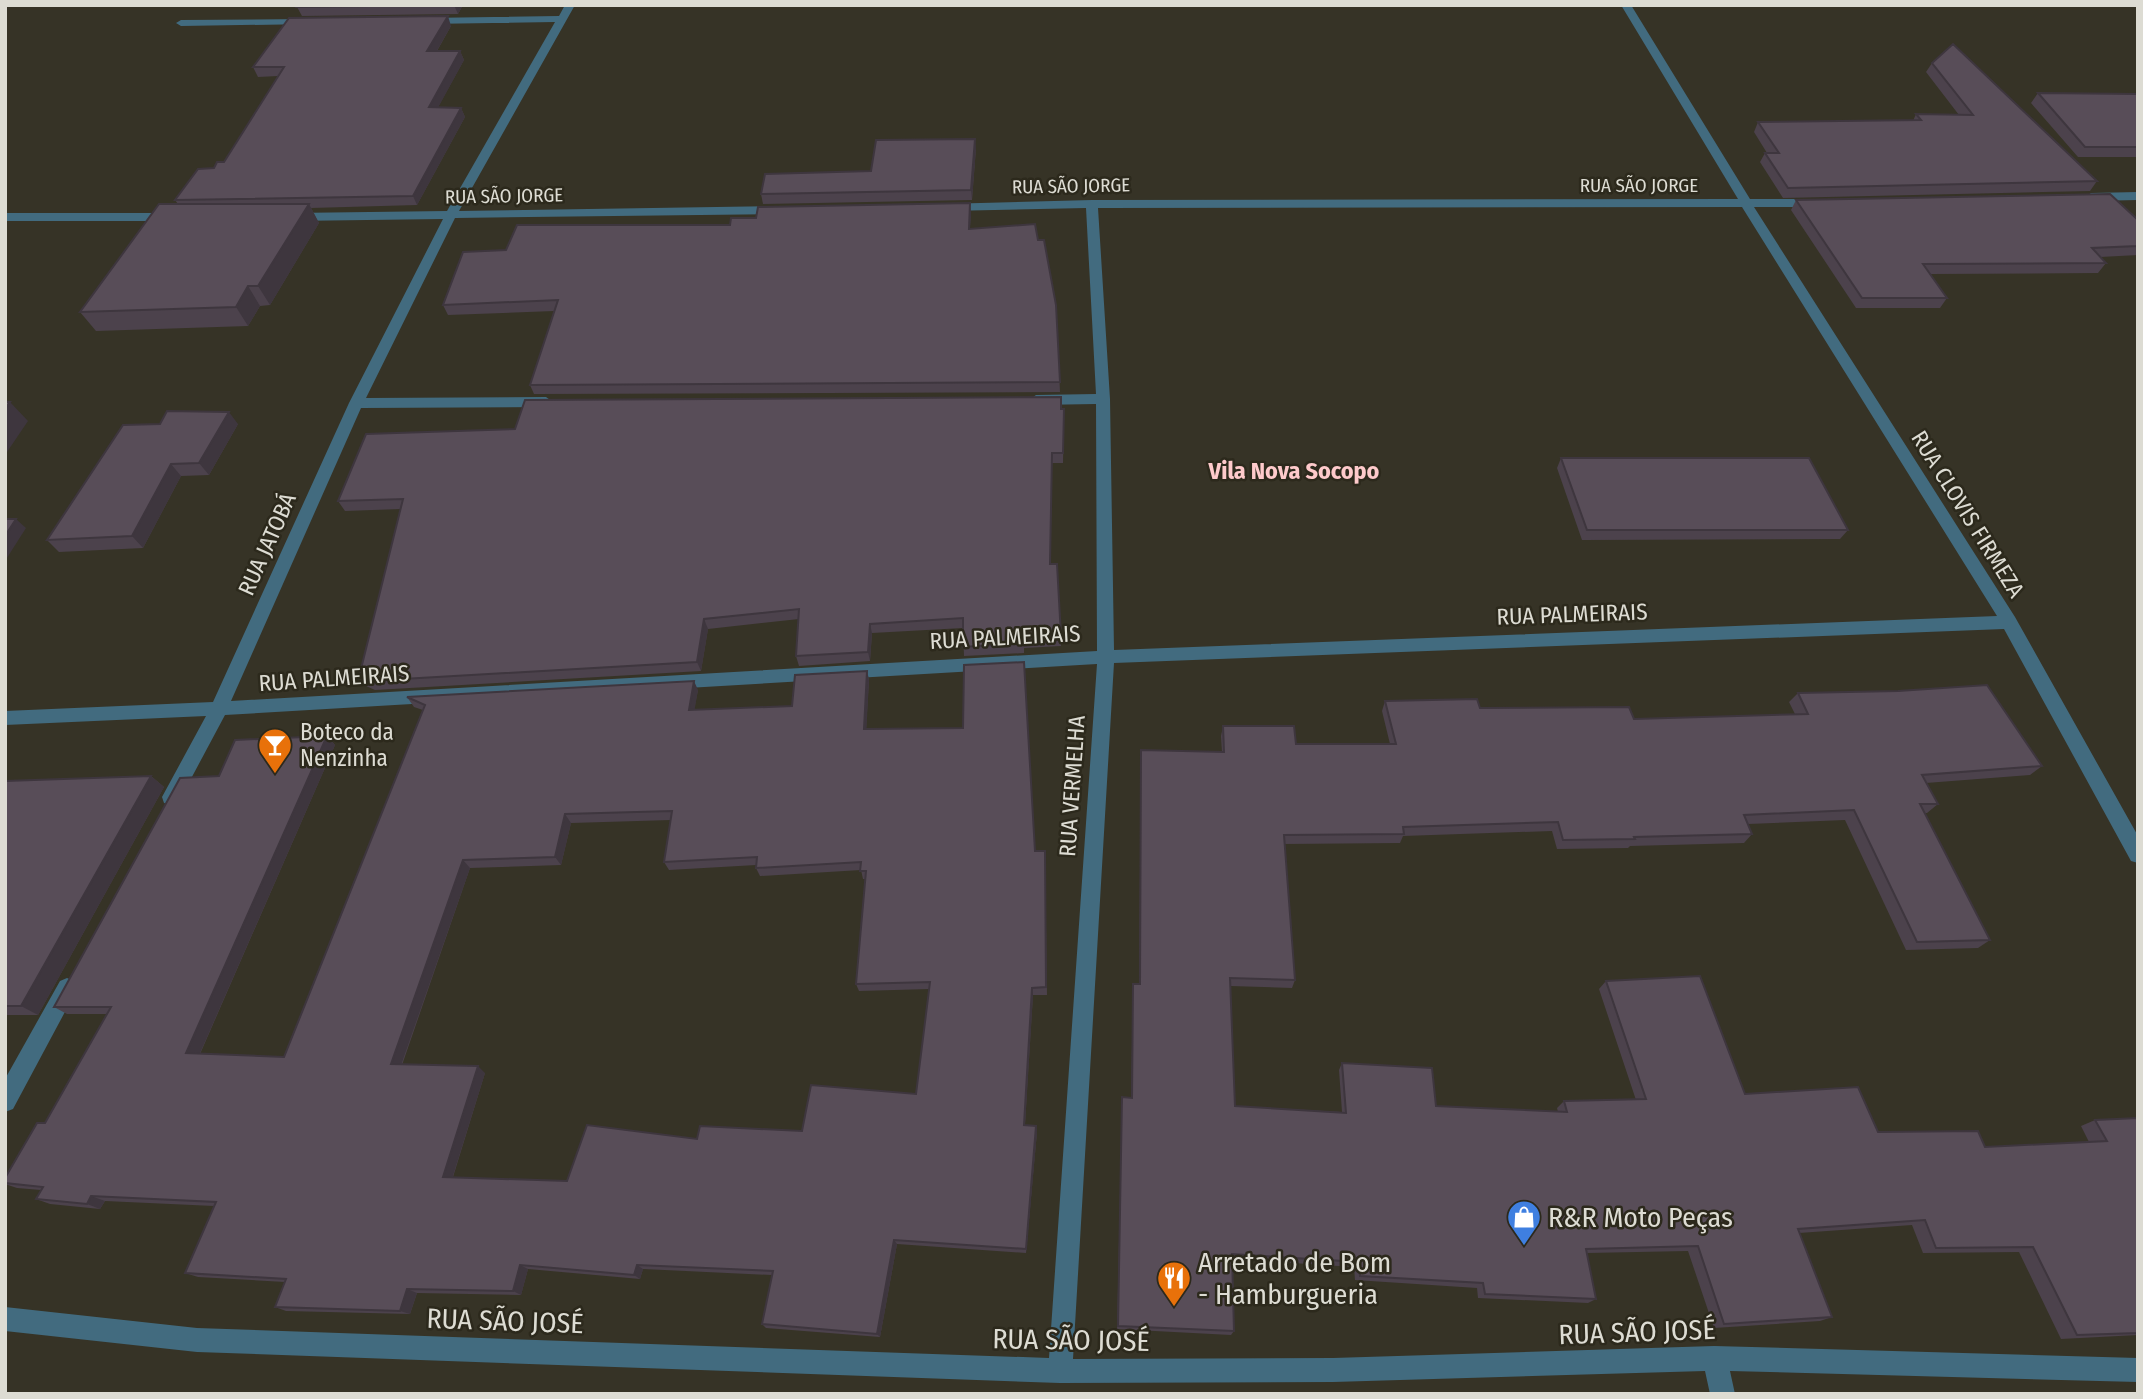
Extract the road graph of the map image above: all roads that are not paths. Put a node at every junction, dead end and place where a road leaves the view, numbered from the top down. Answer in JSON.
{"nodes":[{"id":1,"x":570,"y":5,"type":"edge"},
{"id":2,"x":1626,"y":5,"type":"edge"},
{"id":3,"x":562,"y":19,"type":"junction"},
{"id":4,"x":413,"y":21,"type":"edge"},
{"id":5,"x":317,"y":22,"type":"edge"},
{"id":6,"x":181,"y":23,"type":"dead end"},
{"id":7,"x":2138,"y":196,"type":"edge"},
{"id":8,"x":2082,"y":197,"type":"edge"},
{"id":9,"x":1831,"y":203,"type":"edge"},
{"id":10,"x":1092,"y":204,"type":"junction"},
{"id":11,"x":1747,"y":205,"type":"junction"},
{"id":12,"x":939,"y":207,"type":"edge"},
{"id":13,"x":799,"y":210,"type":"edge"},
{"id":14,"x":283,"y":216,"type":"edge"},
{"id":15,"x":450,"y":216,"type":"junction"},
{"id":16,"x":5,"y":217,"type":"edge"},
{"id":17,"x":186,"y":217,"type":"edge"},
{"id":18,"x":1020,"y":400,"type":"edge"},
{"id":19,"x":1103,"y":400,"type":"junction"},
{"id":20,"x":564,"y":402,"type":"edge"},
{"id":21,"x":356,"y":403,"type":"junction"},
{"id":22,"x":2009,"y":622,"type":"junction"},
{"id":23,"x":1106,"y":656,"type":"junction"},
{"id":24,"x":218,"y":711,"type":"junction"},
{"id":25,"x":5,"y":718,"type":"edge"},
{"id":26,"x":165,"y":808,"type":"edge"},
{"id":27,"x":2138,"y":855,"type":"edge"},
{"id":28,"x":79,"y":967,"type":"edge"},
{"id":29,"x":5,"y":1101,"type":"edge"},
{"id":30,"x":5,"y":1319,"type":"edge"},
{"id":31,"x":1714,"y":1359,"type":"junction"},
{"id":32,"x":2138,"y":1370,"type":"edge"},
{"id":33,"x":1060,"y":1371,"type":"junction"},
{"id":34,"x":1723,"y":1394,"type":"edge"}],
"edges":[{"from":1,"to":3,"type":"street","name":"RUA JATOBÁ"},
{"from":2,"to":11,"type":"street","name":"RUA CLOVIS FIRMEZA"},
{"from":3,"to":4,"type":"street"},
{"from":3,"to":15,"type":"street","name":"RUA JATOBÁ"},
{"from":5,"to":6,"type":"street"},
{"from":7,"to":8,"type":"street"},
{"from":9,"to":11,"type":"street","name":"RUA SÃO JORGE"},
{"from":10,"to":11,"type":"street","name":"RUA SÃO JORGE"},
{"from":10,"to":12,"type":"street","name":"RUA SÃO JORGE"},
{"from":10,"to":19,"type":"street","name":"RUA VERMELHA"},
{"from":11,"to":22,"type":"street","name":"RUA CLOVIS FIRMEZA"},
{"from":13,"to":15,"type":"street","name":"RUA SÃO JORGE"},
{"from":14,"to":15,"type":"street","name":"RUA SÃO JORGE"},
{"from":15,"to":21,"type":"street","name":"RUA JATOBÁ"},
{"from":16,"to":17,"type":"street"},
{"from":18,"to":19,"type":"street"},
{"from":19,"to":23,"type":"street","name":"RUA VERMELHA"},
{"from":20,"to":21,"type":"street"},
{"from":21,"to":24,"type":"street","name":"RUA JATOBÁ"},
{"from":22,"to":23,"type":"street","name":"RUA PALMEIRAIS"},
{"from":22,"to":27,"type":"street","name":"RUA CLOVIS FIRMEZA"},
{"from":23,"to":24,"type":"street","name":"RUA PALMEIRAIS"},
{"from":23,"to":33,"type":"street","name":"RUA VERMELHA"},
{"from":24,"to":25,"type":"street","name":"RUA PALMEIRAIS"},
{"from":24,"to":26,"type":"street","name":"RUA JATOBÁ"},
{"from":28,"to":29,"type":"street"},
{"from":30,"to":33,"type":"street","name":"RUA SÃO JOSÉ"},
{"from":31,"to":32,"type":"street","name":"RUA SÃO JOSÉ"},
{"from":31,"to":33,"type":"street","name":"RUA SÃO JOSÉ"},
{"from":31,"to":34,"type":"street"}]}
